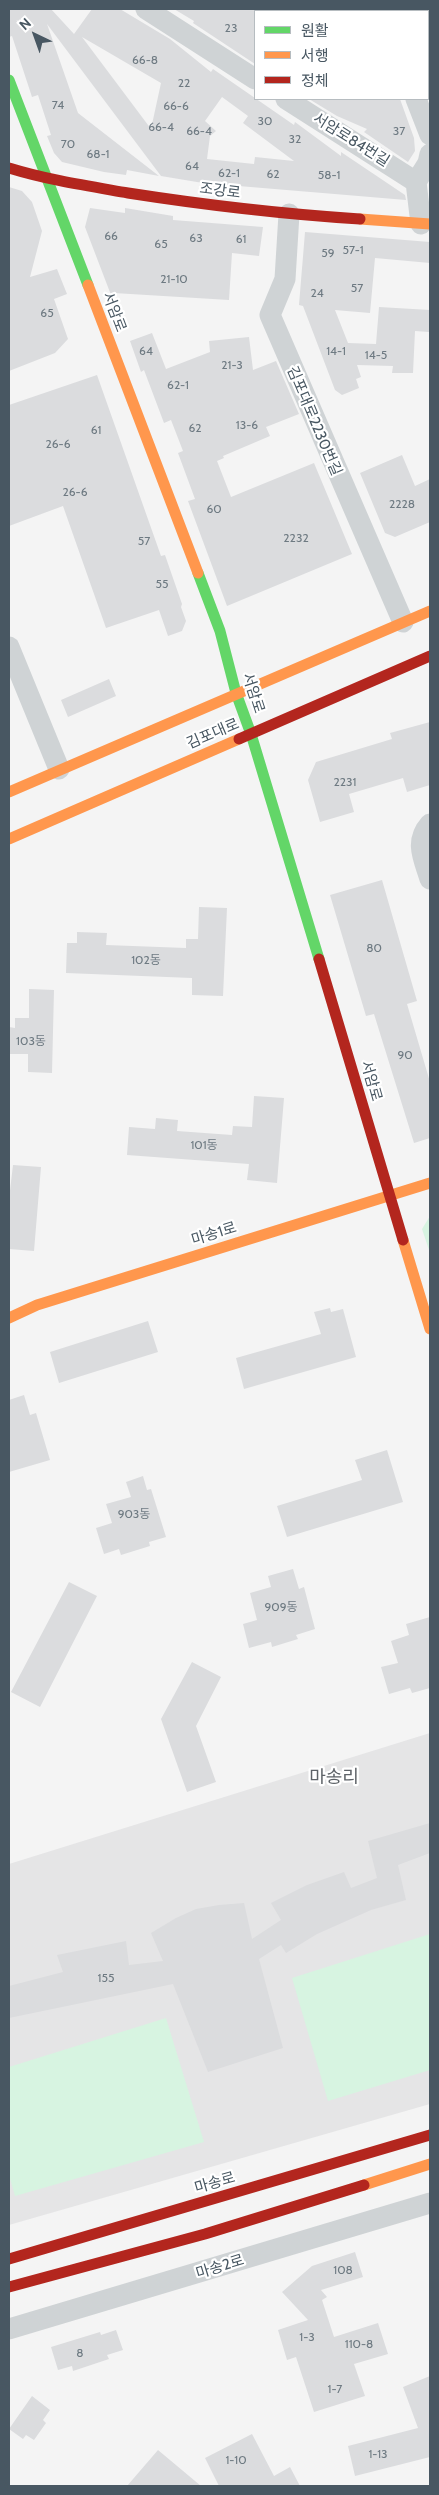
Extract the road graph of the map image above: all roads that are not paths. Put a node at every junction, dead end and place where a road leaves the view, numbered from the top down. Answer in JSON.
{"nodes":[{"id":1,"x":146,"y":9,"type":"edge"},
{"id":2,"x":254,"y":79,"type":"edge"},
{"id":3,"x":9,"y":80,"type":"edge"},
{"id":4,"x":288,"y":100,"type":"edge"},
{"id":5,"x":416,"y":100,"type":"edge"},
{"id":6,"x":430,"y":135,"type":"edge"},
{"id":7,"x":430,"y":154,"type":"edge"},
{"id":8,"x":9,"y":168,"type":"edge"},
{"id":9,"x":45,"y":178,"type":"junction"},
{"id":10,"x":416,"y":182,"type":"junction"},
{"id":11,"x":288,"y":214,"type":"junction"},
{"id":12,"x":426,"y":224,"type":"edge"},
{"id":13,"x":430,"y":610,"type":"edge"},
{"id":14,"x":403,"y":622,"type":"junction"},
{"id":15,"x":9,"y":647,"type":"edge"},
{"id":16,"x":430,"y":656,"type":"edge"},
{"id":17,"x":236,"y":693,"type":"junction"},
{"id":18,"x":251,"y":734,"type":"junction"},
{"id":19,"x":59,"y":769,"type":"junction"},
{"id":20,"x":9,"y":792,"type":"edge"},
{"id":21,"x":430,"y":824,"type":"edge"},
{"id":22,"x":9,"y":839,"type":"edge"},
{"id":23,"x":430,"y":879,"type":"edge"},
{"id":24,"x":430,"y":1183,"type":"edge"},
{"id":25,"x":389,"y":1196,"type":"junction"},
{"id":26,"x":9,"y":1318,"type":"edge"},
{"id":27,"x":430,"y":1329,"type":"edge"},
{"id":28,"x":430,"y":2135,"type":"edge"},
{"id":29,"x":430,"y":2164,"type":"edge"},
{"id":30,"x":430,"y":2203,"type":"edge"},
{"id":31,"x":9,"y":2260,"type":"edge"},
{"id":32,"x":9,"y":2287,"type":"edge"},
{"id":33,"x":9,"y":2329,"type":"edge"}],
"edges":[{"from":1,"to":2,"type":"street"},
{"from":3,"to":9,"type":"street","name":"서암로"},
{"from":4,"to":10,"type":"street","name":"서암로84번길"},
{"from":5,"to":6,"type":"street"},
{"from":7,"to":10,"type":"street"},
{"from":8,"to":9,"type":"street","name":"조강로"},
{"from":9,"to":11,"type":"street","name":"조강로"},
{"from":9,"to":17,"type":"street","name":"서암로"},
{"from":10,"to":12,"type":"street"},
{"from":11,"to":12,"type":"street","name":"조강로"},
{"from":11,"to":14,"type":"street","name":"김포대로2230번길"},
{"from":13,"to":14,"type":"street","name":"김포대로"},
{"from":14,"to":17,"type":"street","name":"김포대로"},
{"from":15,"to":19,"type":"street"},
{"from":16,"to":18,"type":"street","name":"김포대로"},
{"from":17,"to":18,"type":"street","name":"서암로"},
{"from":17,"to":19,"type":"street","name":"김포대로"},
{"from":18,"to":22,"type":"street","name":"김포대로"},
{"from":18,"to":25,"type":"street","name":"서암로"},
{"from":19,"to":20,"type":"street","name":"김포대로"},
{"from":21,"to":23,"type":"street"},
{"from":24,"to":25,"type":"street","name":"마송1로"},
{"from":25,"to":26,"type":"street","name":"마송1로"},
{"from":25,"to":27,"type":"street","name":"서암로"},
{"from":28,"to":31,"type":"street","name":"마송로"},
{"from":29,"to":32,"type":"street"},
{"from":30,"to":33,"type":"street","name":"마송2로"}]}
